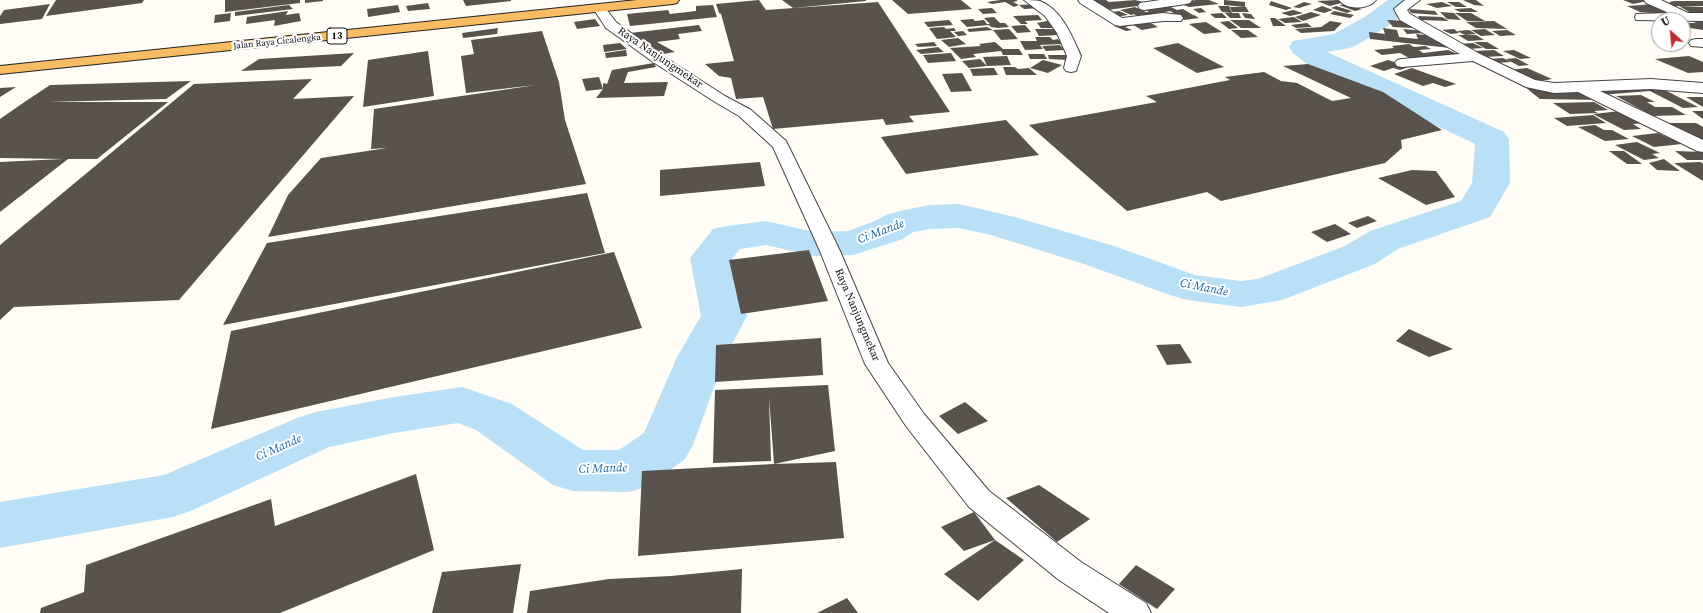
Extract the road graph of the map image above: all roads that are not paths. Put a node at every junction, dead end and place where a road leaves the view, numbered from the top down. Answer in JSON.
{"nodes":[{"id":1,"x":583,"y":0,"type":"edge"},
{"id":2,"x":673,"y":0,"type":"edge"},
{"id":3,"x":1030,"y":0,"type":"edge"},
{"id":4,"x":1084,"y":0,"type":"edge"},
{"id":5,"x":1186,"y":0,"type":"edge"},
{"id":6,"x":1345,"y":0,"type":"edge"},
{"id":7,"x":1370,"y":0,"type":"edge"},
{"id":8,"x":1414,"y":0,"type":"edge"},
{"id":9,"x":1650,"y":0,"type":"edge"},
{"id":10,"x":599,"y":8,"type":"junction"},
{"id":11,"x":1103,"y":12,"type":"junction"},
{"id":12,"x":1678,"y":12,"type":"edge"},
{"id":13,"x":1641,"y":17,"type":"dead end"},
{"id":14,"x":1651,"y":17,"type":"edge"},
{"id":15,"x":1691,"y":17,"type":"edge"},
{"id":16,"x":1703,"y":17,"type":"edge"},
{"id":17,"x":1176,"y":18,"type":"dead end"},
{"id":18,"x":1475,"y":57,"type":"junction"},
{"id":19,"x":0,"y":59,"type":"edge"},
{"id":20,"x":1402,"y":63,"type":"dead end"},
{"id":21,"x":1071,"y":68,"type":"dead end"},
{"id":22,"x":0,"y":70,"type":"edge"},
{"id":23,"x":1663,"y":76,"type":"dead end"},
{"id":24,"x":1580,"y":86,"type":"junction"},
{"id":25,"x":1698,"y":88,"type":"edge"},
{"id":26,"x":1703,"y":146,"type":"edge"},
{"id":27,"x":1136,"y":613,"type":"edge"}],
"edges":[{"from":1,"to":19,"type":"highway","name":"Jalan Raya Cicalengka","number":"13"},
{"from":2,"to":10,"type":"highway","name":"Jalan Raya Cicalengka","number":"13"},
{"from":3,"to":21,"type":"street"},
{"from":4,"to":11,"type":"street"},
{"from":5,"to":11,"type":"street"},
{"from":6,"to":7,"type":"street"},
{"from":8,"to":18,"type":"street"},
{"from":9,"to":12,"type":"street"},
{"from":10,"to":22,"type":"highway","name":"Jalan Raya Cicalengka","number":"13"},
{"from":10,"to":27,"type":"street","name":"Raya Nanjungmekar"},
{"from":11,"to":17,"type":"street"},
{"from":13,"to":14,"type":"street"},
{"from":15,"to":16,"type":"street"},
{"from":18,"to":20,"type":"street"},
{"from":18,"to":24,"type":"street"},
{"from":23,"to":25,"type":"street"},
{"from":24,"to":25,"type":"street"},
{"from":24,"to":26,"type":"street"}]}
